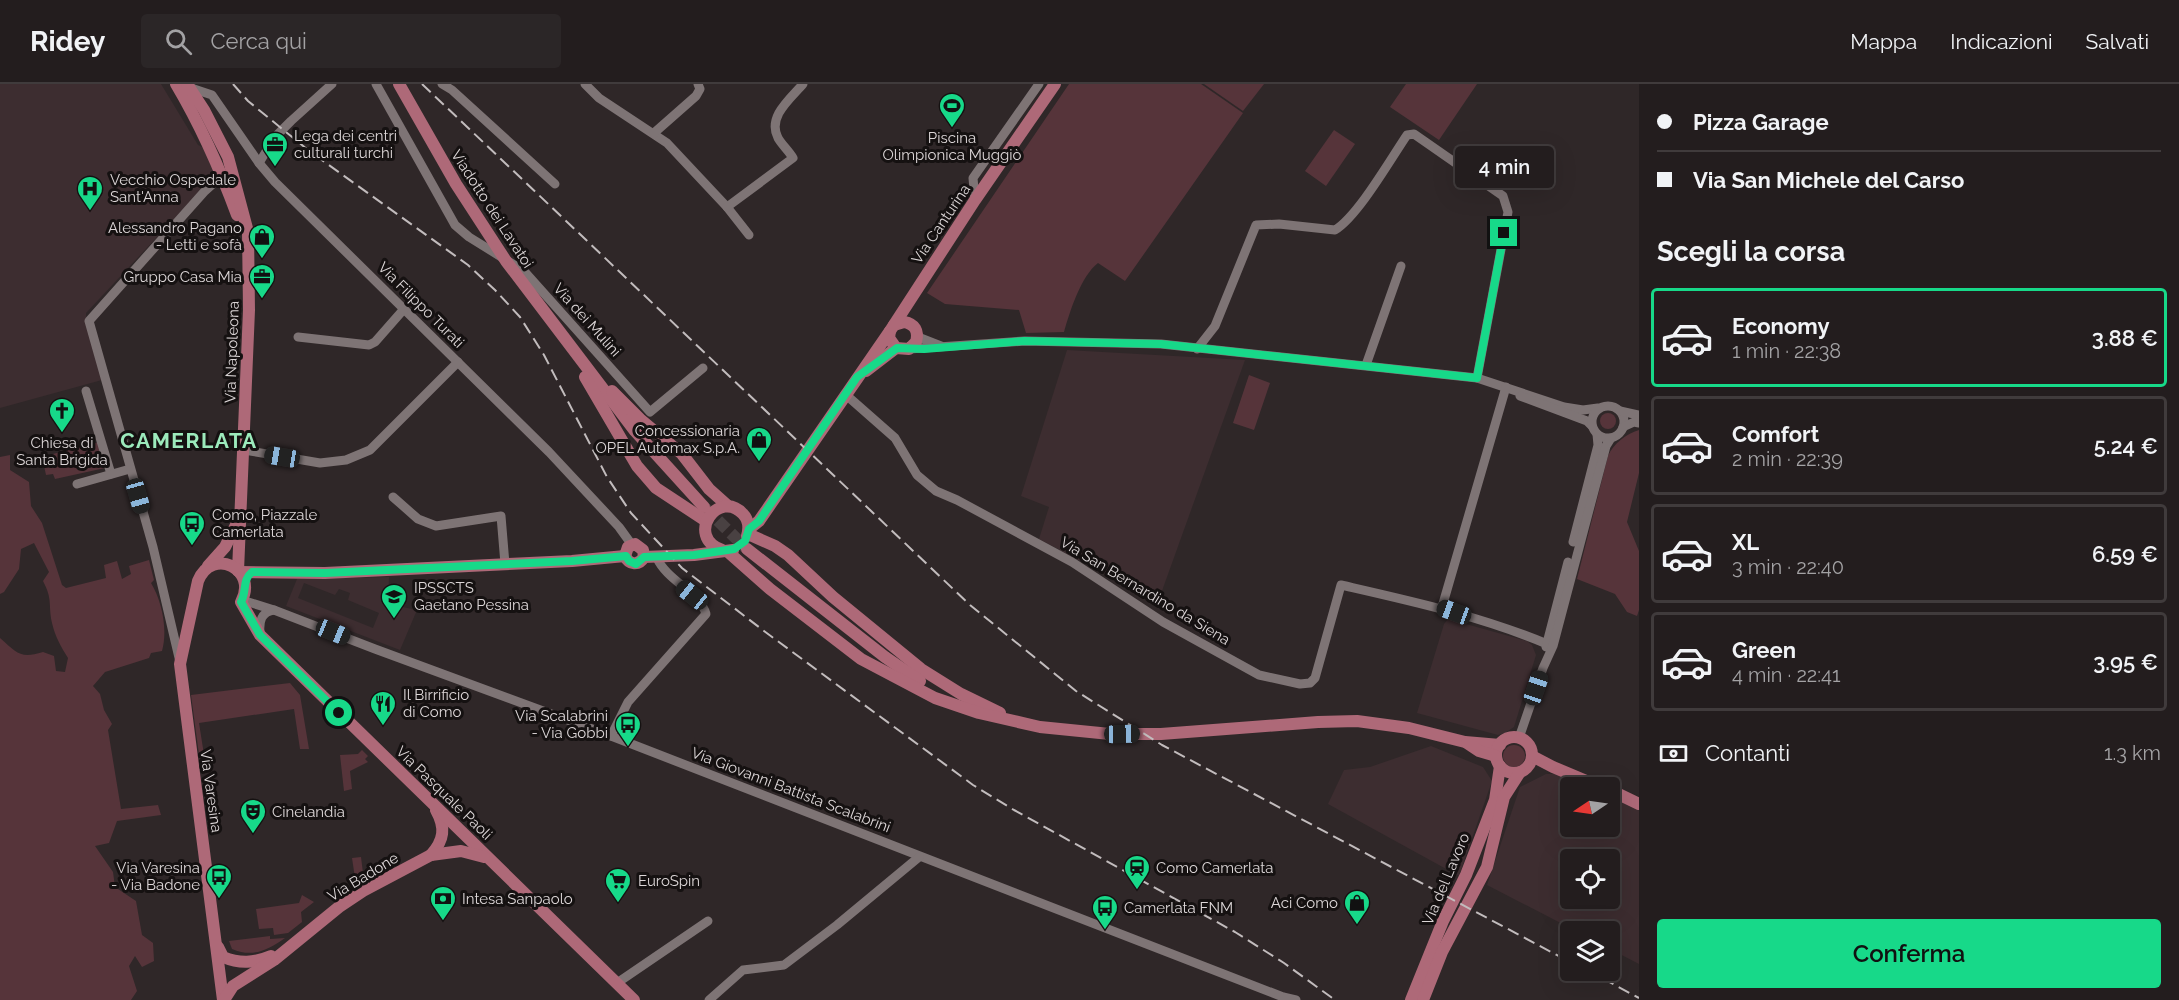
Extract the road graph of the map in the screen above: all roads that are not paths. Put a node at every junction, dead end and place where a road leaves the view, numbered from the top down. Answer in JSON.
{"nodes":[{"id":1,"x":176,"y":84,"type":"edge"},
{"id":2,"x":332,"y":84,"type":"edge"},
{"id":3,"x":376,"y":84,"type":"edge"},
{"id":4,"x":399,"y":84,"type":"edge"},
{"id":5,"x":442,"y":84,"type":"edge"},
{"id":6,"x":585,"y":84,"type":"edge"},
{"id":7,"x":698,"y":84,"type":"edge"},
{"id":8,"x":802,"y":84,"type":"edge"},
{"id":9,"x":1039,"y":84,"type":"edge"},
{"id":10,"x":1055,"y":84,"type":"edge"},
{"id":11,"x":187,"y":85,"type":"edge"},
{"id":12,"x":654,"y":133,"type":"junction"},
{"id":13,"x":260,"y":163,"type":"junction"},
{"id":14,"x":224,"y":180,"type":"junction"},
{"id":15,"x":555,"y":184,"type":"dead end"},
{"id":16,"x":239,"y":196,"type":"junction"},
{"id":17,"x":975,"y":200,"type":"junction"},
{"id":18,"x":727,"y":207,"type":"junction"},
{"id":19,"x":749,"y":235,"type":"dead end"},
{"id":20,"x":250,"y":265,"type":"junction"},
{"id":21,"x":1401,"y":266,"type":"dead end"},
{"id":22,"x":914,"y":292,"type":"junction"},
{"id":23,"x":404,"y":309,"type":"junction"},
{"id":24,"x":909,"y":323,"type":"junction"},
{"id":25,"x":892,"y":328,"type":"junction"},
{"id":26,"x":298,"y":337,"type":"dead end"},
{"id":27,"x":918,"y":337,"type":"junction"},
{"id":28,"x":569,"y":344,"type":"junction"},
{"id":29,"x":943,"y":347,"type":"junction"},
{"id":30,"x":903,"y":349,"type":"junction"},
{"id":31,"x":1197,"y":349,"type":"junction"},
{"id":32,"x":458,"y":362,"type":"junction"},
{"id":33,"x":1366,"y":365,"type":"junction"},
{"id":34,"x":703,"y":368,"type":"dead end"},
{"id":35,"x":857,"y":377,"type":"junction"},
{"id":36,"x":1477,"y":378,"type":"junction"},
{"id":37,"x":1506,"y":387,"type":"junction"},
{"id":38,"x":86,"y":391,"type":"dead end"},
{"id":39,"x":845,"y":394,"type":"junction"},
{"id":40,"x":1598,"y":408,"type":"junction"},
{"id":41,"x":1620,"y":411,"type":"junction"},
{"id":42,"x":1639,"y":415,"type":"edge"},
{"id":43,"x":1639,"y":423,"type":"edge"},
{"id":44,"x":108,"y":424,"type":"dead end"},
{"id":45,"x":97,"y":427,"type":"junction"},
{"id":46,"x":1623,"y":427,"type":"junction"},
{"id":47,"x":1594,"y":430,"type":"junction"},
{"id":48,"x":1611,"y":438,"type":"junction"},
{"id":49,"x":244,"y":450,"type":"junction"},
{"id":50,"x":130,"y":469,"type":"junction"},
{"id":51,"x":111,"y":474,"type":"junction"},
{"id":52,"x":77,"y":484,"type":"dead end"},
{"id":53,"x":393,"y":497,"type":"dead end"},
{"id":54,"x":704,"y":507,"type":"tunnel mouth"},
{"id":55,"x":733,"y":508,"type":"junction"},
{"id":56,"x":766,"y":508,"type":"junction"},
{"id":57,"x":242,"y":512,"type":"junction"},
{"id":58,"x":706,"y":521,"type":"junction"},
{"id":59,"x":749,"y":532,"type":"junction"},
{"id":60,"x":706,"y":535,"type":"junction"},
{"id":61,"x":632,"y":545,"type":"junction"},
{"id":62,"x":747,"y":549,"type":"tunnel mouth"},
{"id":63,"x":725,"y":550,"type":"junction"},
{"id":64,"x":694,"y":555,"type":"junction"},
{"id":65,"x":626,"y":556,"type":"junction"},
{"id":66,"x":644,"y":557,"type":"junction"},
{"id":67,"x":660,"y":557,"type":"junction"},
{"id":68,"x":505,"y":564,"type":"junction"},
{"id":69,"x":204,"y":570,"type":"junction"},
{"id":70,"x":242,"y":585,"type":"junction"},
{"id":71,"x":196,"y":588,"type":"joint"},
{"id":72,"x":1442,"y":607,"type":"junction"},
{"id":73,"x":274,"y":610,"type":"junction"},
{"id":74,"x":260,"y":635,"type":"junction"},
{"id":75,"x":1546,"y":644,"type":"junction"},
{"id":76,"x":180,"y":664,"type":"junction"},
{"id":77,"x":1543,"y":668,"type":"junction"},
{"id":78,"x":958,"y":701,"type":"junction"},
{"id":79,"x":1025,"y":724,"type":"junction"},
{"id":80,"x":611,"y":736,"type":"junction"},
{"id":81,"x":1519,"y":738,"type":"junction"},
{"id":82,"x":1499,"y":756,"type":"junction"},
{"id":83,"x":1527,"y":765,"type":"junction"},
{"id":84,"x":1577,"y":777,"type":"edge"},
{"id":85,"x":1620,"y":795,"type":"edge"},
{"id":86,"x":429,"y":800,"type":"junction"},
{"id":87,"x":1639,"y":804,"type":"edge"},
{"id":88,"x":431,"y":855,"type":"junction"},
{"id":89,"x":919,"y":857,"type":"junction"},
{"id":90,"x":491,"y":860,"type":"junction"},
{"id":91,"x":708,"y":921,"type":"dead end"},
{"id":92,"x":216,"y":940,"type":"junction"},
{"id":93,"x":284,"y":950,"type":"junction"},
{"id":94,"x":617,"y":983,"type":"junction"},
{"id":95,"x":224,"y":1000,"type":"edge"},
{"id":96,"x":634,"y":1000,"type":"edge"},
{"id":97,"x":709,"y":1000,"type":"edge"},
{"id":98,"x":1296,"y":1000,"type":"edge"},
{"id":99,"x":1411,"y":1000,"type":"edge"},
{"id":100,"x":1424,"y":1000,"type":"edge"}],
"edges":[{"from":1,"to":14,"type":"main road","name":"Via Napoleona"},
{"from":2,"to":13,"type":"street"},
{"from":3,"to":34,"type":"street","name":"Via dei Mulini"},
{"from":4,"to":28,"type":"main road","name":"Viadotto dei Lavatoi"},
{"from":5,"to":15,"type":"street"},
{"from":6,"to":12,"type":"street"},
{"from":7,"to":12,"type":"street"},
{"from":8,"to":18,"type":"street"},
{"from":9,"to":17,"type":"street"},
{"from":10,"to":17,"type":"main road","name":"Via Canturina"},
{"from":11,"to":13,"type":"street","name":"Via Filippo Turati"},
{"from":11,"to":16,"type":"main road","name":"Via Napoleona"},
{"from":12,"to":18,"type":"street"},
{"from":13,"to":23,"type":"street","name":"Via Filippo Turati"},
{"from":14,"to":16,"type":"main road","name":"Via Napoleona"},
{"from":14,"to":20,"type":"main road","name":"Via Napoleona"},
{"from":14,"to":50,"type":"street"},
{"from":16,"to":20,"type":"main road","name":"Via Napoleona"},
{"from":17,"to":22,"type":"main road","name":"Via Canturina"},
{"from":18,"to":19,"type":"street"},
{"from":20,"to":49,"type":"main road","name":"Via Napoleona"},
{"from":21,"to":33,"type":"street"},
{"from":22,"to":24,"type":"main road","name":"Via Canturina"},
{"from":22,"to":25,"type":"main road","name":"Via Canturina"},
{"from":23,"to":26,"type":"street"},
{"from":23,"to":32,"type":"street","name":"Via Filippo Turati"},
{"from":24,"to":25,"type":"main road"},
{"from":24,"to":27,"type":"main road"},
{"from":25,"to":30,"type":"main road"},
{"from":25,"to":35,"type":"main road","name":"Via Canturina"},
{"from":27,"to":29,"type":"street"},
{"from":27,"to":30,"type":"main road"},
{"from":28,"to":54,"type":"main road"},
{"from":28,"to":55,"type":"main road"},
{"from":28,"to":58,"type":"main road"},
{"from":29,"to":30,"type":"street"},
{"from":29,"to":31,"type":"street"},
{"from":30,"to":35,"type":"main road","name":"Via Canturina"},
{"from":31,"to":33,"type":"street"},
{"from":31,"to":36,"type":"street"},
{"from":32,"to":49,"type":"street"},
{"from":32,"to":61,"type":"street","name":"Via Filippo Turati"},
{"from":33,"to":36,"type":"street"},
{"from":35,"to":39,"type":"main road","name":"Via Canturina"},
{"from":36,"to":37,"type":"street"},
{"from":37,"to":40,"type":"street"},
{"from":37,"to":47,"type":"street"},
{"from":37,"to":72,"type":"street"},
{"from":38,"to":45,"type":"street"},
{"from":39,"to":56,"type":"main road","name":"Via Canturina"},
{"from":39,"to":72,"type":"street","name":"Via San Bernardino da Siena"},
{"from":40,"to":41,"type":"street"},
{"from":40,"to":47,"type":"street"},
{"from":41,"to":42,"type":"street"},
{"from":41,"to":46,"type":"street"},
{"from":43,"to":46,"type":"street"},
{"from":44,"to":45,"type":"street"},
{"from":45,"to":51,"type":"street"},
{"from":46,"to":48,"type":"street"},
{"from":47,"to":48,"type":"street"},
{"from":47,"to":75,"type":"street"},
{"from":48,"to":77,"type":"street"},
{"from":49,"to":57,"type":"main road","name":"Via Napoleona"},
{"from":50,"to":51,"type":"street"},
{"from":50,"to":76,"type":"street"},
{"from":51,"to":52,"type":"street"},
{"from":53,"to":68,"type":"street"},
{"from":55,"to":56,"type":"main road"},
{"from":55,"to":58,"type":"main road"},
{"from":55,"to":59,"type":"main road"},
{"from":56,"to":59,"type":"main road","name":"Via Canturina"},
{"from":57,"to":69,"type":"main road","name":"Via Napoleona"},
{"from":57,"to":70,"type":"main road","name":"Via Napoleona"},
{"from":58,"to":60,"type":"main road"},
{"from":59,"to":63,"type":"main road"},
{"from":59,"to":78,"type":"main road"},
{"from":60,"to":63,"type":"main road"},
{"from":60,"to":64,"type":"main road"},
{"from":61,"to":65,"type":"main road"},
{"from":61,"to":66,"type":"main road"},
{"from":62,"to":78,"type":"main road"},
{"from":63,"to":64,"type":"main road"},
{"from":63,"to":78,"type":"main road"},
{"from":64,"to":67,"type":"main road"},
{"from":65,"to":66,"type":"main road"},
{"from":65,"to":68,"type":"main road"},
{"from":66,"to":67,"type":"main road"},
{"from":67,"to":80,"type":"street"},
{"from":68,"to":70,"type":"main road"},
{"from":69,"to":70,"type":"main road"},
{"from":69,"to":71,"type":"main road","name":"Via Napoleona"},
{"from":70,"to":73,"type":"street","name":"Via Giovanni Battista Scalabrini"},
{"from":70,"to":74,"type":"main road","name":"Via Pasquale Paoli"},
{"from":71,"to":76,"type":"main road","name":"Via Varesina"},
{"from":72,"to":75,"type":"street","name":"Via San Bernardino da Siena"},
{"from":73,"to":74,"type":"street"},
{"from":73,"to":80,"type":"street","name":"Via Giovanni Battista Scalabrini"},
{"from":74,"to":86,"type":"main road","name":"Via Pasquale Paoli"},
{"from":75,"to":77,"type":"street"},
{"from":76,"to":92,"type":"main road","name":"Via Varesina"},
{"from":77,"to":81,"type":"street"},
{"from":78,"to":79,"type":"main road"},
{"from":78,"to":79,"type":"main road"},
{"from":79,"to":82,"type":"main road"},
{"from":80,"to":89,"type":"street","name":"Via Giovanni Battista Scalabrini"},
{"from":81,"to":82,"type":"main road"},
{"from":81,"to":83,"type":"main road"},
{"from":82,"to":83,"type":"main road"},
{"from":82,"to":99,"type":"main road","name":"Via del Lavoro"},
{"from":83,"to":84,"type":"main road"},
{"from":83,"to":100,"type":"main road","name":"Via del Lavoro"},
{"from":85,"to":87,"type":"main road"},
{"from":86,"to":88,"type":"main road"},
{"from":86,"to":90,"type":"main road","name":"Via Pasquale Paoli"},
{"from":88,"to":90,"type":"main road","name":"Via Badone"},
{"from":88,"to":93,"type":"main road","name":"Via Badone"},
{"from":89,"to":97,"type":"street"},
{"from":89,"to":98,"type":"street","name":"Via Giovanni Battista Scalabrini"},
{"from":90,"to":94,"type":"main road","name":"Via Pasquale Paoli"},
{"from":91,"to":94,"type":"street"},
{"from":92,"to":93,"type":"main road","name":"Via Badone"},
{"from":92,"to":95,"type":"main road","name":"Via Varesina"},
{"from":93,"to":95,"type":"main road","name":"Via Badone"},
{"from":94,"to":96,"type":"main road","name":"Via Pasquale Paoli"}]}
